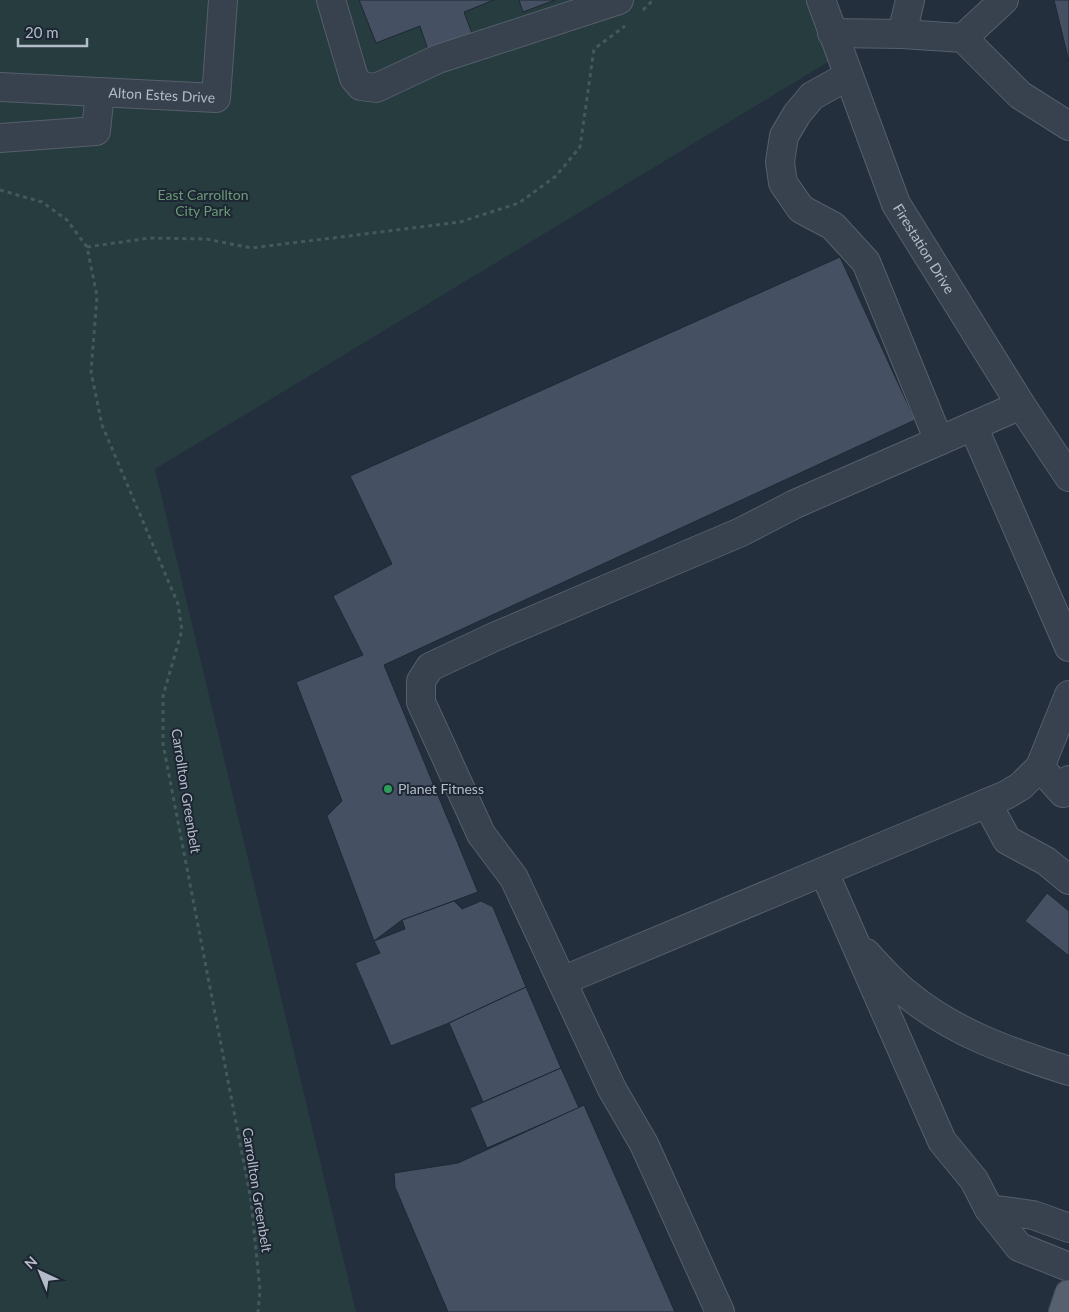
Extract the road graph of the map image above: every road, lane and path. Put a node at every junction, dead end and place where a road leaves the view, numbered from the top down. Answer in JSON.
{"nodes":[{"id":1,"x":224,"y":0,"type":"edge"},
{"id":2,"x":331,"y":0,"type":"edge"},
{"id":3,"x":653,"y":0,"type":"edge"},
{"id":4,"x":821,"y":0,"type":"edge"},
{"id":5,"x":910,"y":0,"type":"edge"},
{"id":6,"x":1004,"y":0,"type":"edge"},
{"id":7,"x":630,"y":11,"type":"edge"},
{"id":8,"x":832,"y":33,"type":"junction"},
{"id":9,"x":902,"y":34,"type":"junction"},
{"id":10,"x":963,"y":38,"type":"junction"},
{"id":11,"x":848,"y":76,"type":"junction"},
{"id":12,"x":0,"y":87,"type":"edge"},
{"id":13,"x":100,"y":92,"type":"junction"},
{"id":14,"x":1069,"y":126,"type":"edge"},
{"id":15,"x":0,"y":138,"type":"edge"},
{"id":16,"x":0,"y":190,"type":"edge"},
{"id":17,"x":87,"y":247,"type":"junction"},
{"id":18,"x":1021,"y":405,"type":"junction"},
{"id":19,"x":974,"y":426,"type":"junction"},
{"id":20,"x":939,"y":441,"type":"junction"},
{"id":21,"x":1069,"y":477,"type":"edge"},
{"id":22,"x":1069,"y":647,"type":"edge"},
{"id":23,"x":1069,"y":695,"type":"edge"},
{"id":24,"x":1040,"y":767,"type":"junction"},
{"id":25,"x":1067,"y":790,"type":"edge"},
{"id":26,"x":987,"y":804,"type":"junction"},
{"id":27,"x":824,"y":872,"type":"junction"},
{"id":28,"x":1069,"y":880,"type":"edge"},
{"id":29,"x":853,"y":939,"type":"junction"},
{"id":30,"x":562,"y":982,"type":"junction"},
{"id":31,"x":1069,"y":1071,"type":"edge"},
{"id":32,"x":989,"y":1209,"type":"junction"},
{"id":33,"x":1069,"y":1228,"type":"edge"},
{"id":34,"x":1069,"y":1267,"type":"edge"},
{"id":35,"x":1069,"y":1294,"type":"edge"},
{"id":36,"x":258,"y":1312,"type":"edge"},
{"id":37,"x":720,"y":1312,"type":"edge"},
{"id":38,"x":1063,"y":1312,"type":"edge"}],
"edges":[{"from":1,"to":13,"type":"street","name":"Alton Estes Drive"},
{"from":2,"to":7,"type":"street"},
{"from":3,"to":7,"type":"path"},
{"from":4,"to":8,"type":"street","name":"Firestation Drive"},
{"from":5,"to":9,"type":"street"},
{"from":6,"to":10,"type":"street"},
{"from":7,"to":17,"type":"path"},
{"from":8,"to":9,"type":"street"},
{"from":8,"to":11,"type":"street","name":"Firestation Drive"},
{"from":9,"to":10,"type":"street"},
{"from":10,"to":14,"type":"street"},
{"from":11,"to":18,"type":"street","name":"Firestation Drive"},
{"from":11,"to":20,"type":"street"},
{"from":12,"to":13,"type":"street","name":"Alton Estes Drive"},
{"from":13,"to":15,"type":"street","name":"Alton Estes Drive"},
{"from":16,"to":17,"type":"path","name":"Carrollton Greenbelt"},
{"from":17,"to":36,"type":"path","name":"Carrollton Greenbelt"},
{"from":18,"to":19,"type":"street"},
{"from":18,"to":21,"type":"street","name":"Firestation Drive"},
{"from":19,"to":20,"type":"street"},
{"from":19,"to":22,"type":"street"},
{"from":20,"to":30,"type":"street"},
{"from":23,"to":24,"type":"street"},
{"from":24,"to":25,"type":"street"},
{"from":24,"to":26,"type":"street"},
{"from":26,"to":27,"type":"street"},
{"from":26,"to":28,"type":"street"},
{"from":27,"to":29,"type":"street"},
{"from":27,"to":30,"type":"street"},
{"from":29,"to":31,"type":"street"},
{"from":29,"to":32,"type":"street"},
{"from":30,"to":37,"type":"street"},
{"from":32,"to":33,"type":"street"},
{"from":32,"to":34,"type":"street"},
{"from":35,"to":38,"type":"main road"}]}
